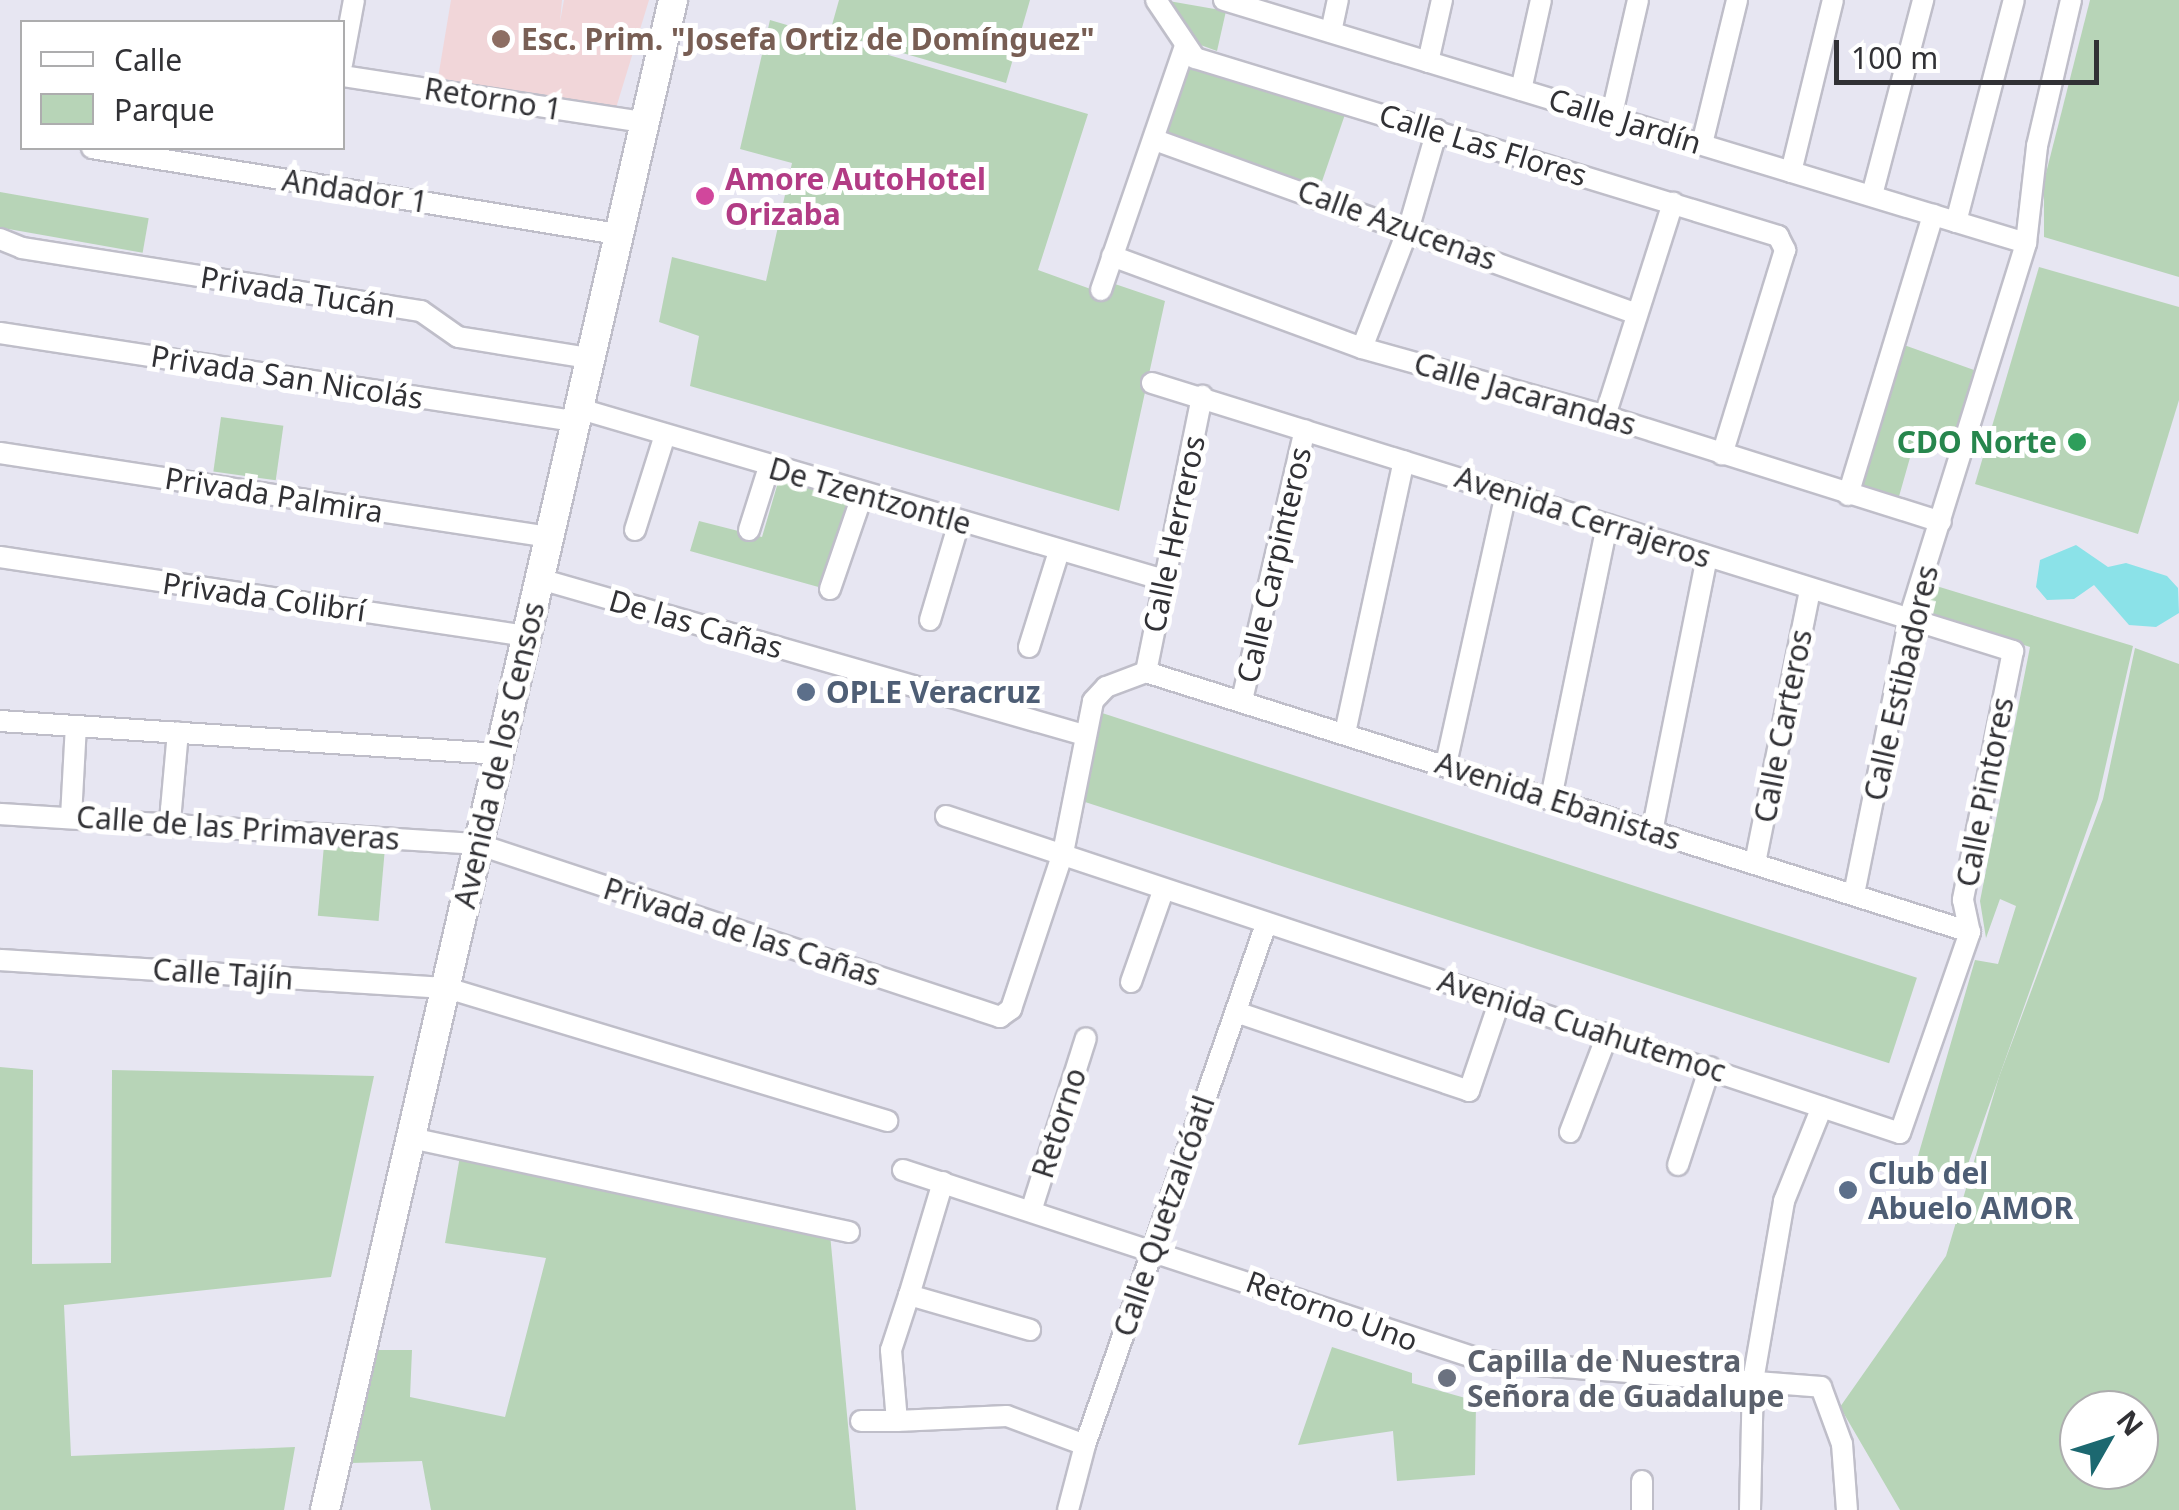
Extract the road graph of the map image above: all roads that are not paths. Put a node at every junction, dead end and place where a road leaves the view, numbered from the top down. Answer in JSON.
{"nodes":[{"id":1,"x":354,"y":0,"type":"edge"},
{"id":2,"x":673,"y":0,"type":"edge"},
{"id":3,"x":1156,"y":0,"type":"edge"},
{"id":4,"x":1338,"y":0,"type":"edge"},
{"id":5,"x":1442,"y":0,"type":"edge"},
{"id":6,"x":1542,"y":0,"type":"edge"},
{"id":7,"x":1638,"y":0,"type":"edge"},
{"id":8,"x":1738,"y":0,"type":"edge"},
{"id":9,"x":1832,"y":0,"type":"edge"},
{"id":10,"x":1923,"y":0,"type":"edge"},
{"id":11,"x":2014,"y":0,"type":"edge"},
{"id":12,"x":2072,"y":0,"type":"edge"},
{"id":13,"x":1232,"y":1,"type":"edge"},
{"id":14,"x":1331,"y":32,"type":"junction"},
{"id":15,"x":1184,"y":46,"type":"junction"},
{"id":16,"x":345,"y":48,"type":"edge"},
{"id":17,"x":1428,"y":62,"type":"junction"},
{"id":18,"x":345,"y":76,"type":"edge"},
{"id":19,"x":1521,"y":90,"type":"junction"},
{"id":20,"x":1611,"y":118,"type":"junction"},
{"id":21,"x":644,"y":122,"type":"junction"},
{"id":22,"x":1437,"y":130,"type":"junction"},
{"id":23,"x":1155,"y":140,"type":"junction"},
{"id":24,"x":1702,"y":144,"type":"junction"},
{"id":25,"x":104,"y":150,"type":"edge"},
{"id":26,"x":1790,"y":172,"type":"junction"},
{"id":27,"x":1872,"y":195,"type":"junction"},
{"id":28,"x":1672,"y":203,"type":"junction"},
{"id":29,"x":1933,"y":215,"type":"junction"},
{"id":30,"x":1956,"y":222,"type":"junction"},
{"id":31,"x":1409,"y":227,"type":"junction"},
{"id":32,"x":617,"y":234,"type":"junction"},
{"id":33,"x":0,"y":239,"type":"edge"},
{"id":34,"x":2020,"y":241,"type":"junction"},
{"id":35,"x":1112,"y":256,"type":"junction"},
{"id":36,"x":1100,"y":290,"type":"dead end"},
{"id":37,"x":1637,"y":314,"type":"junction"},
{"id":38,"x":0,"y":333,"type":"edge"},
{"id":39,"x":1362,"y":348,"type":"junction"},
{"id":40,"x":588,"y":358,"type":"junction"},
{"id":41,"x":1152,"y":383,"type":"dead end"},
{"id":42,"x":1202,"y":396,"type":"junction"},
{"id":43,"x":576,"y":414,"type":"junction"},
{"id":44,"x":1605,"y":416,"type":"junction"},
{"id":45,"x":1305,"y":430,"type":"junction"},
{"id":46,"x":664,"y":435,"type":"junction"},
{"id":47,"x":0,"y":453,"type":"edge"},
{"id":48,"x":1722,"y":455,"type":"junction"},
{"id":49,"x":1404,"y":461,"type":"junction"},
{"id":50,"x":770,"y":466,"type":"junction"},
{"id":51,"x":1506,"y":493,"type":"junction"},
{"id":52,"x":863,"y":494,"type":"junction"},
{"id":53,"x":1848,"y":495,"type":"junction"},
{"id":54,"x":959,"y":522,"type":"junction"},
{"id":55,"x":1941,"y":522,"type":"junction"},
{"id":56,"x":1608,"y":525,"type":"junction"},
{"id":57,"x":635,"y":530,"type":"dead end"},
{"id":58,"x":749,"y":530,"type":"dead end"},
{"id":59,"x":549,"y":537,"type":"junction"},
{"id":60,"x":1059,"y":551,"type":"junction"},
{"id":61,"x":1707,"y":557,"type":"junction"},
{"id":62,"x":0,"y":558,"type":"edge"},
{"id":63,"x":540,"y":578,"type":"junction"},
{"id":64,"x":1164,"y":580,"type":"junction"},
{"id":65,"x":830,"y":589,"type":"dead end"},
{"id":66,"x":1810,"y":589,"type":"junction"},
{"id":67,"x":1910,"y":616,"type":"junction"},
{"id":68,"x":930,"y":620,"type":"dead end"},
{"id":69,"x":527,"y":636,"type":"junction"},
{"id":70,"x":1029,"y":648,"type":"dead end"},
{"id":71,"x":2014,"y":651,"type":"joint"},
{"id":72,"x":1146,"y":672,"type":"junction"},
{"id":73,"x":1242,"y":700,"type":"junction"},
{"id":74,"x":0,"y":721,"type":"edge"},
{"id":75,"x":76,"y":726,"type":"junction"},
{"id":76,"x":178,"y":732,"type":"junction"},
{"id":77,"x":1344,"y":734,"type":"junction"},
{"id":78,"x":1084,"y":735,"type":"junction"},
{"id":79,"x":500,"y":754,"type":"junction"},
{"id":80,"x":1446,"y":764,"type":"junction"},
{"id":81,"x":1551,"y":798,"type":"junction"},
{"id":82,"x":0,"y":814,"type":"edge"},
{"id":83,"x":946,"y":816,"type":"dead end"},
{"id":84,"x":72,"y":817,"type":"junction"},
{"id":85,"x":170,"y":821,"type":"junction"},
{"id":86,"x":1652,"y":832,"type":"junction"},
{"id":87,"x":477,"y":844,"type":"junction"},
{"id":88,"x":1063,"y":853,"type":"junction"},
{"id":89,"x":1755,"y":863,"type":"junction"},
{"id":90,"x":1163,"y":892,"type":"junction"},
{"id":91,"x":1854,"y":894,"type":"junction"},
{"id":92,"x":1266,"y":924,"type":"junction"},
{"id":93,"x":1970,"y":932,"type":"junction"},
{"id":94,"x":0,"y":960,"type":"edge"},
{"id":95,"x":1131,"y":982,"type":"dead end"},
{"id":96,"x":446,"y":988,"type":"junction"},
{"id":97,"x":1500,"y":1000,"type":"junction"},
{"id":98,"x":1236,"y":1012,"type":"junction"},
{"id":99,"x":1608,"y":1033,"type":"junction"},
{"id":100,"x":1086,"y":1038,"type":"dead end"},
{"id":101,"x":1710,"y":1067,"type":"junction"},
{"id":102,"x":1822,"y":1107,"type":"junction"},
{"id":103,"x":887,"y":1121,"type":"dead end"},
{"id":104,"x":1570,"y":1132,"type":"dead end"},
{"id":105,"x":411,"y":1138,"type":"junction"},
{"id":106,"x":1678,"y":1165,"type":"dead end"},
{"id":107,"x":903,"y":1170,"type":"dead end"},
{"id":108,"x":943,"y":1182,"type":"junction"},
{"id":109,"x":1032,"y":1208,"type":"junction"},
{"id":110,"x":849,"y":1232,"type":"dead end"},
{"id":111,"x":1152,"y":1250,"type":"junction"},
{"id":112,"x":909,"y":1295,"type":"junction"},
{"id":113,"x":1030,"y":1330,"type":"dead end"},
{"id":114,"x":1753,"y":1381,"type":"junction"},
{"id":115,"x":897,"y":1420,"type":"junction"},
{"id":116,"x":861,"y":1421,"type":"dead end"},
{"id":117,"x":1085,"y":1445,"type":"junction"},
{"id":118,"x":1642,"y":1480,"type":"dead end"},
{"id":119,"x":325,"y":1510,"type":"edge"},
{"id":120,"x":1068,"y":1510,"type":"edge"},
{"id":121,"x":1642,"y":1510,"type":"edge"},
{"id":122,"x":1750,"y":1510,"type":"edge"},
{"id":123,"x":1847,"y":1510,"type":"edge"}],
"edges":[{"from":1,"to":16,"type":"street"},
{"from":2,"to":21,"type":"street","name":"Avenida de los Censos"},
{"from":3,"to":15,"type":"street"},
{"from":4,"to":14,"type":"street"},
{"from":5,"to":17,"type":"street"},
{"from":6,"to":19,"type":"street"},
{"from":7,"to":20,"type":"street"},
{"from":8,"to":24,"type":"street"},
{"from":9,"to":26,"type":"street"},
{"from":10,"to":27,"type":"street"},
{"from":11,"to":30,"type":"street"},
{"from":12,"to":34,"type":"street","name":"Calle Estibadores"},
{"from":13,"to":14,"type":"street","name":"Calle Jardín"},
{"from":14,"to":17,"type":"street","name":"Calle Jardín"},
{"from":15,"to":22,"type":"street","name":"Calle Las Flores"},
{"from":15,"to":23,"type":"street"},
{"from":17,"to":19,"type":"street","name":"Calle Jardín"},
{"from":18,"to":21,"type":"street","name":"Retorno 1"},
{"from":19,"to":20,"type":"street","name":"Calle Jardín"},
{"from":20,"to":24,"type":"street","name":"Calle Jardín"},
{"from":21,"to":32,"type":"street","name":"Avenida de los Censos"},
{"from":22,"to":28,"type":"street","name":"Calle Las Flores"},
{"from":22,"to":31,"type":"street"},
{"from":23,"to":31,"type":"street","name":"Calle Azucenas"},
{"from":23,"to":35,"type":"street"},
{"from":24,"to":26,"type":"street","name":"Calle Jardín"},
{"from":25,"to":32,"type":"street","name":"Andador 1"},
{"from":26,"to":27,"type":"street","name":"Calle Jardín"},
{"from":27,"to":29,"type":"street","name":"Calle Jardín"},
{"from":28,"to":37,"type":"street"},
{"from":28,"to":48,"type":"street","name":"Calle Las Flores"},
{"from":29,"to":30,"type":"street","name":"Calle Jardín"},
{"from":29,"to":53,"type":"street"},
{"from":30,"to":34,"type":"street","name":"Calle Jardín"},
{"from":31,"to":37,"type":"street","name":"Calle Azucenas"},
{"from":31,"to":39,"type":"street"},
{"from":32,"to":40,"type":"street","name":"Avenida de los Censos"},
{"from":33,"to":40,"type":"street","name":"Privada Tucán"},
{"from":34,"to":55,"type":"street","name":"Calle Estibadores"},
{"from":35,"to":36,"type":"street"},
{"from":35,"to":39,"type":"street","name":"Calle Jacarandas"},
{"from":37,"to":44,"type":"street"},
{"from":38,"to":43,"type":"street","name":"Privada San Nicolás"},
{"from":39,"to":44,"type":"street","name":"Calle Jacarandas"},
{"from":40,"to":43,"type":"street","name":"Avenida de los Censos"},
{"from":41,"to":42,"type":"street","name":"Avenida Cerrajeros"},
{"from":42,"to":45,"type":"street","name":"Avenida Cerrajeros"},
{"from":42,"to":64,"type":"street","name":"Calle Herreros"},
{"from":43,"to":46,"type":"street","name":"De Tzentzontle"},
{"from":43,"to":59,"type":"street","name":"Avenida de los Censos"},
{"from":44,"to":48,"type":"street","name":"Calle Jacarandas"},
{"from":45,"to":49,"type":"street","name":"Avenida Cerrajeros"},
{"from":45,"to":73,"type":"street","name":"Calle Carpinteros"},
{"from":46,"to":50,"type":"street","name":"De Tzentzontle"},
{"from":46,"to":57,"type":"street"},
{"from":47,"to":59,"type":"street","name":"Privada Palmira"},
{"from":48,"to":53,"type":"street","name":"Calle Jacarandas"},
{"from":49,"to":51,"type":"street","name":"Avenida Cerrajeros"},
{"from":49,"to":77,"type":"street"},
{"from":50,"to":52,"type":"street","name":"De Tzentzontle"},
{"from":50,"to":58,"type":"street"},
{"from":51,"to":56,"type":"street","name":"Avenida Cerrajeros"},
{"from":51,"to":80,"type":"street"},
{"from":52,"to":54,"type":"street","name":"De Tzentzontle"},
{"from":52,"to":65,"type":"street"},
{"from":53,"to":55,"type":"street","name":"Calle Jacarandas"},
{"from":54,"to":60,"type":"street","name":"De Tzentzontle"},
{"from":54,"to":68,"type":"street"},
{"from":55,"to":67,"type":"street","name":"Calle Estibadores"},
{"from":56,"to":61,"type":"street","name":"Avenida Cerrajeros"},
{"from":56,"to":81,"type":"street"},
{"from":59,"to":63,"type":"street","name":"Avenida de los Censos"},
{"from":60,"to":64,"type":"street","name":"De Tzentzontle"},
{"from":60,"to":70,"type":"street"},
{"from":61,"to":66,"type":"street","name":"Avenida Cerrajeros"},
{"from":61,"to":86,"type":"street"},
{"from":62,"to":69,"type":"street","name":"Privada Colibrí"},
{"from":63,"to":69,"type":"street","name":"Avenida de los Censos"},
{"from":63,"to":78,"type":"street","name":"De las Cañas"},
{"from":64,"to":72,"type":"street","name":"Calle Herreros"},
{"from":66,"to":67,"type":"street","name":"Avenida Cerrajeros"},
{"from":66,"to":89,"type":"street","name":"Calle Carteros"},
{"from":67,"to":71,"type":"street","name":"Avenida Cerrajeros"},
{"from":67,"to":91,"type":"street","name":"Calle Estibadores"},
{"from":69,"to":79,"type":"street","name":"Avenida de los Censos"},
{"from":71,"to":93,"type":"street","name":"Calle Pintores"},
{"from":72,"to":73,"type":"street","name":"Avenida Ebanistas"},
{"from":72,"to":78,"type":"street"},
{"from":73,"to":77,"type":"street","name":"Avenida Ebanistas"},
{"from":74,"to":75,"type":"street"},
{"from":75,"to":76,"type":"street"},
{"from":75,"to":84,"type":"street"},
{"from":76,"to":79,"type":"street"},
{"from":76,"to":85,"type":"street"},
{"from":77,"to":80,"type":"street","name":"Avenida Ebanistas"},
{"from":78,"to":88,"type":"street"},
{"from":79,"to":87,"type":"street","name":"Avenida de los Censos"},
{"from":80,"to":81,"type":"street","name":"Avenida Ebanistas"},
{"from":81,"to":86,"type":"street","name":"Avenida Ebanistas"},
{"from":82,"to":84,"type":"street","name":"Calle de las Primaveras"},
{"from":83,"to":88,"type":"street","name":"Avenida Cuahutemoc"},
{"from":84,"to":85,"type":"street","name":"Calle de las Primaveras"},
{"from":85,"to":87,"type":"street","name":"Calle de las Primaveras"},
{"from":86,"to":89,"type":"street","name":"Avenida Ebanistas"},
{"from":87,"to":88,"type":"street","name":"Privada de las Cañas"},
{"from":87,"to":96,"type":"street","name":"Avenida de los Censos"},
{"from":88,"to":90,"type":"street","name":"Avenida Cuahutemoc"},
{"from":89,"to":91,"type":"street","name":"Avenida Ebanistas"},
{"from":90,"to":92,"type":"street","name":"Avenida Cuahutemoc"},
{"from":90,"to":95,"type":"street"},
{"from":91,"to":93,"type":"street","name":"Avenida Ebanistas"},
{"from":92,"to":97,"type":"street","name":"Avenida Cuahutemoc"},
{"from":92,"to":98,"type":"street","name":"Calle Quetzalcóatl"},
{"from":93,"to":102,"type":"street","name":"Avenida Cuahutemoc"},
{"from":94,"to":96,"type":"street","name":"Calle Tajín"},
{"from":96,"to":103,"type":"street","name":"Calle Tajín"},
{"from":96,"to":105,"type":"street","name":"Avenida de los Censos"},
{"from":97,"to":98,"type":"street"},
{"from":97,"to":99,"type":"street","name":"Avenida Cuahutemoc"},
{"from":98,"to":111,"type":"street","name":"Calle Quetzalcóatl"},
{"from":99,"to":101,"type":"street","name":"Avenida Cuahutemoc"},
{"from":99,"to":104,"type":"street"},
{"from":100,"to":109,"type":"street","name":"Retorno"},
{"from":101,"to":102,"type":"street","name":"Avenida Cuahutemoc"},
{"from":101,"to":106,"type":"street"},
{"from":102,"to":114,"type":"street"},
{"from":105,"to":110,"type":"street"},
{"from":105,"to":119,"type":"street","name":"Avenida de los Censos"},
{"from":107,"to":108,"type":"street","name":"Retorno"},
{"from":108,"to":109,"type":"street","name":"Retorno"},
{"from":108,"to":112,"type":"street"},
{"from":109,"to":111,"type":"street","name":"Retorno"},
{"from":111,"to":114,"type":"street","name":"Retorno Uno"},
{"from":111,"to":117,"type":"street","name":"Calle Quetzalcóatl"},
{"from":112,"to":113,"type":"street"},
{"from":112,"to":115,"type":"street"},
{"from":114,"to":122,"type":"street"},
{"from":114,"to":123,"type":"street","name":"Retorno Uno"},
{"from":115,"to":116,"type":"street"},
{"from":115,"to":117,"type":"street"},
{"from":117,"to":120,"type":"street","name":"Calle Quetzalcóatl"},
{"from":118,"to":121,"type":"street"}]}
